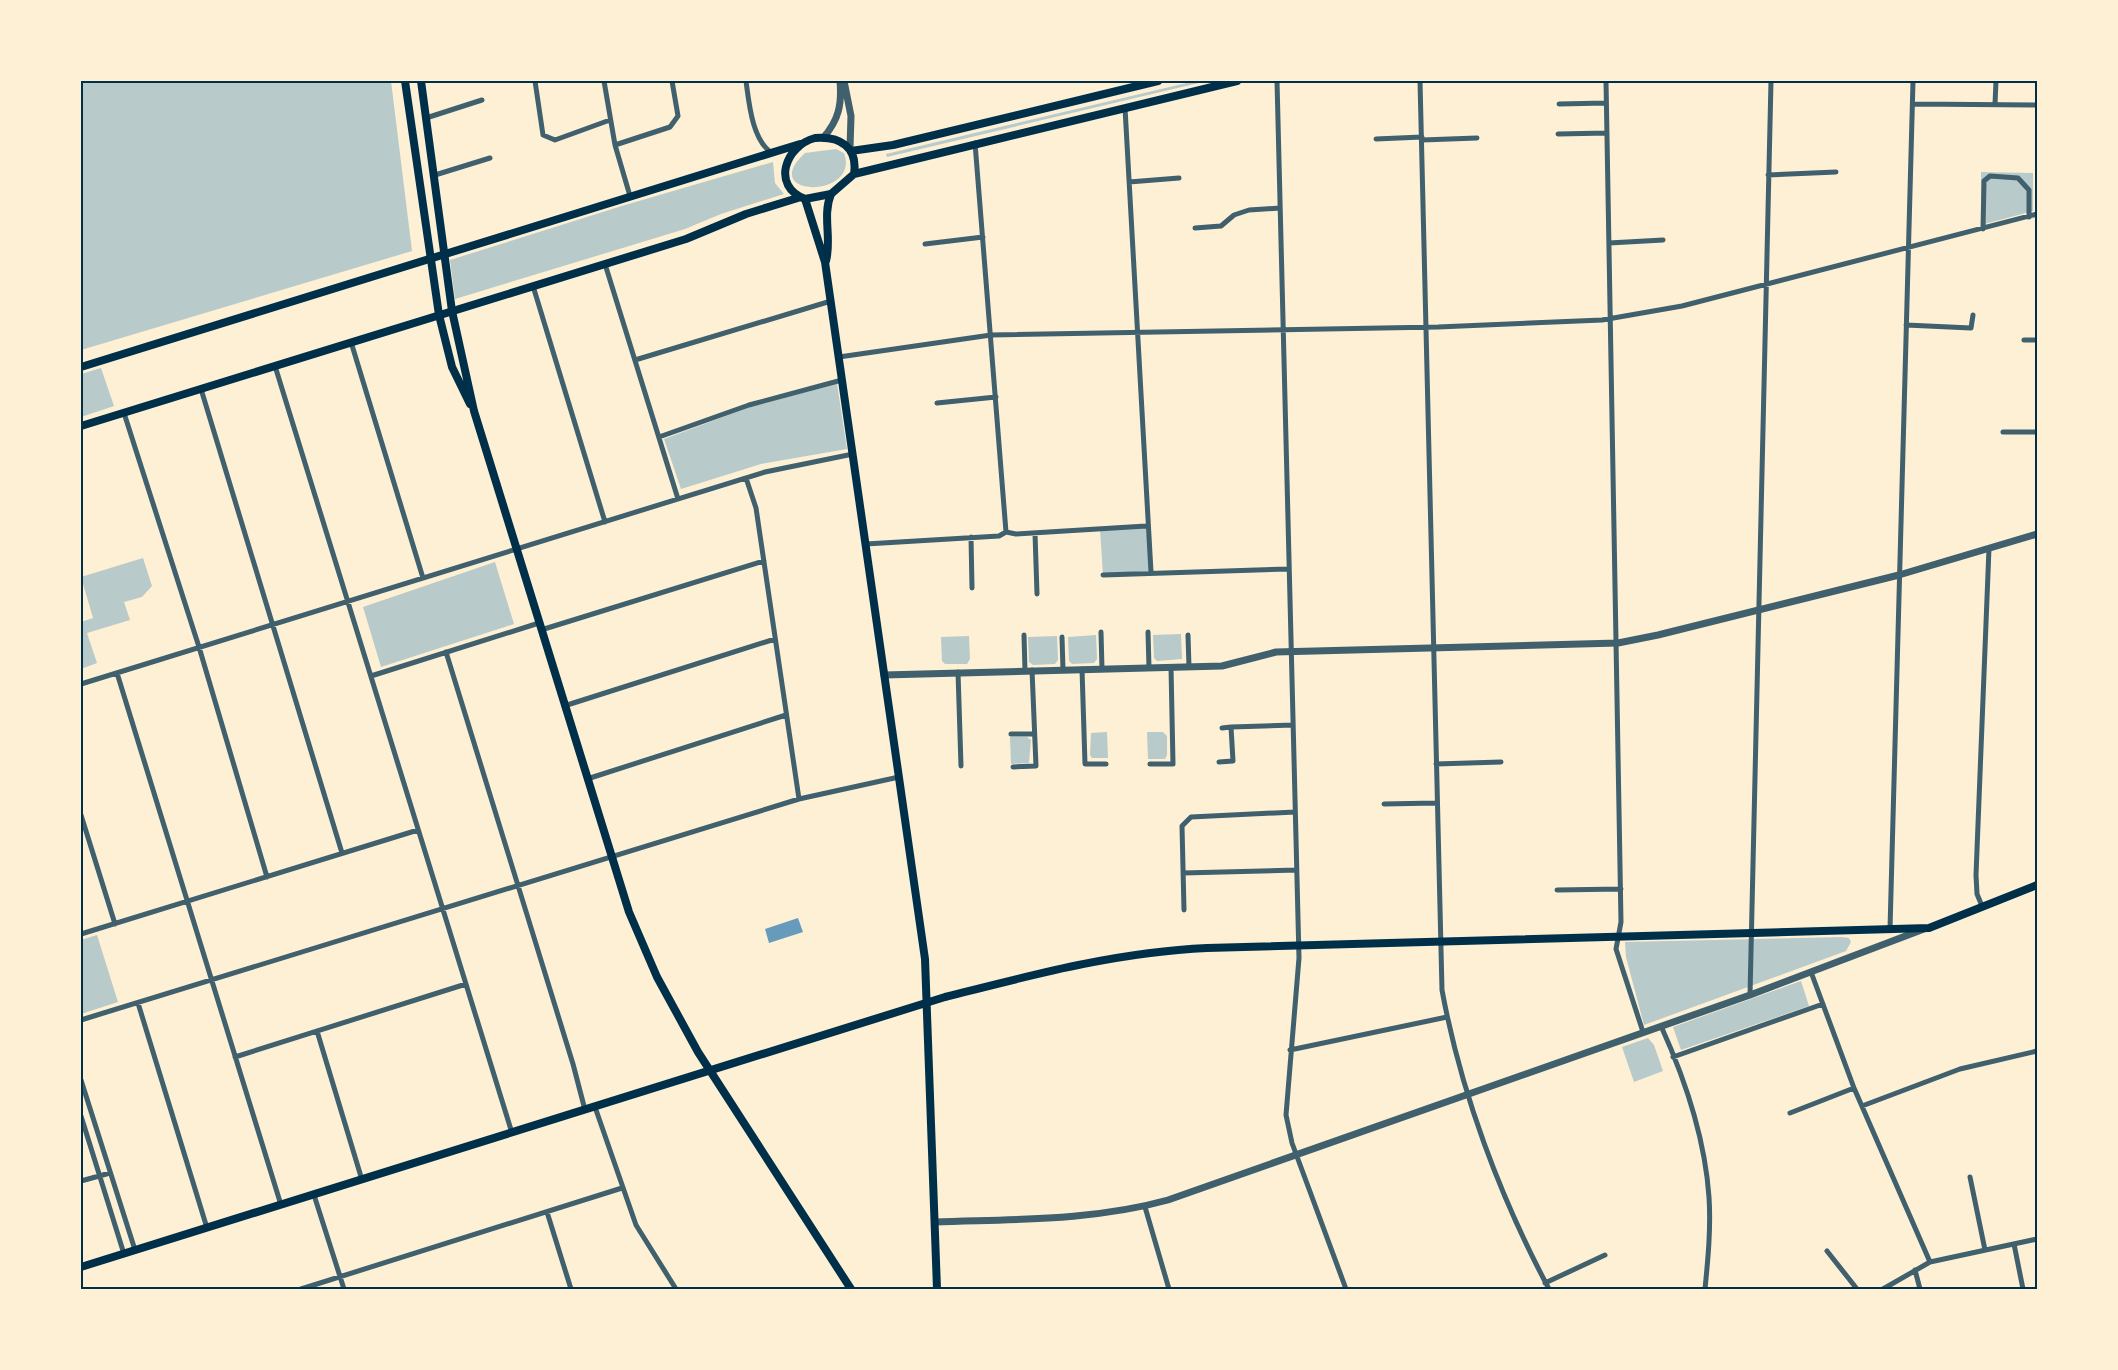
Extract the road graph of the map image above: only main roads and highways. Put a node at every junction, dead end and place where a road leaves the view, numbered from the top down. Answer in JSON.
{"nodes":[{"id":1,"x":405,"y":81,"type":"edge"},
{"id":2,"x":421,"y":81,"type":"edge"},
{"id":3,"x":1158,"y":81,"type":"edge"},
{"id":4,"x":1233,"y":81,"type":"edge"},
{"id":5,"x":800,"y":144,"type":"junction"},
{"id":6,"x":851,"y":149,"type":"junction"},
{"id":7,"x":854,"y":174,"type":"junction"},
{"id":8,"x":831,"y":194,"type":"junction"},
{"id":9,"x":803,"y":198,"type":"junction"},
{"id":10,"x":445,"y":254,"type":"junction"},
{"id":11,"x":430,"y":258,"type":"junction"},
{"id":12,"x":825,"y":262,"type":"junction"},
{"id":13,"x":452,"y":311,"type":"junction"},
{"id":14,"x":439,"y":315,"type":"junction"},
{"id":15,"x":81,"y":367,"type":"edge"},
{"id":16,"x":474,"y":411,"type":"junction"},
{"id":17,"x":81,"y":426,"type":"edge"},
{"id":18,"x":2037,"y":885,"type":"edge"},
{"id":19,"x":928,"y":1003,"type":"junction"},
{"id":20,"x":710,"y":1071,"type":"junction"},
{"id":21,"x":81,"y":1267,"type":"edge"},
{"id":22,"x":851,"y":1289,"type":"edge"},
{"id":23,"x":937,"y":1289,"type":"edge"}],
"edges":[{"from":1,"to":11,"type":"main road"},
{"from":2,"to":10,"type":"main road"},
{"from":3,"to":6,"type":"main road"},
{"from":4,"to":7,"type":"main road"},
{"from":5,"to":6,"type":"main road"},
{"from":5,"to":9,"type":"main road"},
{"from":5,"to":10,"type":"main road"},
{"from":6,"to":7,"type":"main road"},
{"from":7,"to":8,"type":"main road"},
{"from":8,"to":9,"type":"main road"},
{"from":8,"to":12,"type":"main road"},
{"from":9,"to":12,"type":"main road"},
{"from":9,"to":13,"type":"main road"},
{"from":10,"to":11,"type":"main road"},
{"from":10,"to":13,"type":"main road"},
{"from":11,"to":14,"type":"main road"},
{"from":11,"to":15,"type":"main road"},
{"from":12,"to":19,"type":"main road"},
{"from":13,"to":14,"type":"main road"},
{"from":13,"to":16,"type":"main road"},
{"from":14,"to":16,"type":"main road"},
{"from":14,"to":17,"type":"main road"},
{"from":16,"to":20,"type":"main road"},
{"from":18,"to":19,"type":"main road"},
{"from":19,"to":20,"type":"main road"},
{"from":19,"to":23,"type":"main road"},
{"from":20,"to":21,"type":"main road"},
{"from":20,"to":22,"type":"main road"}]}
